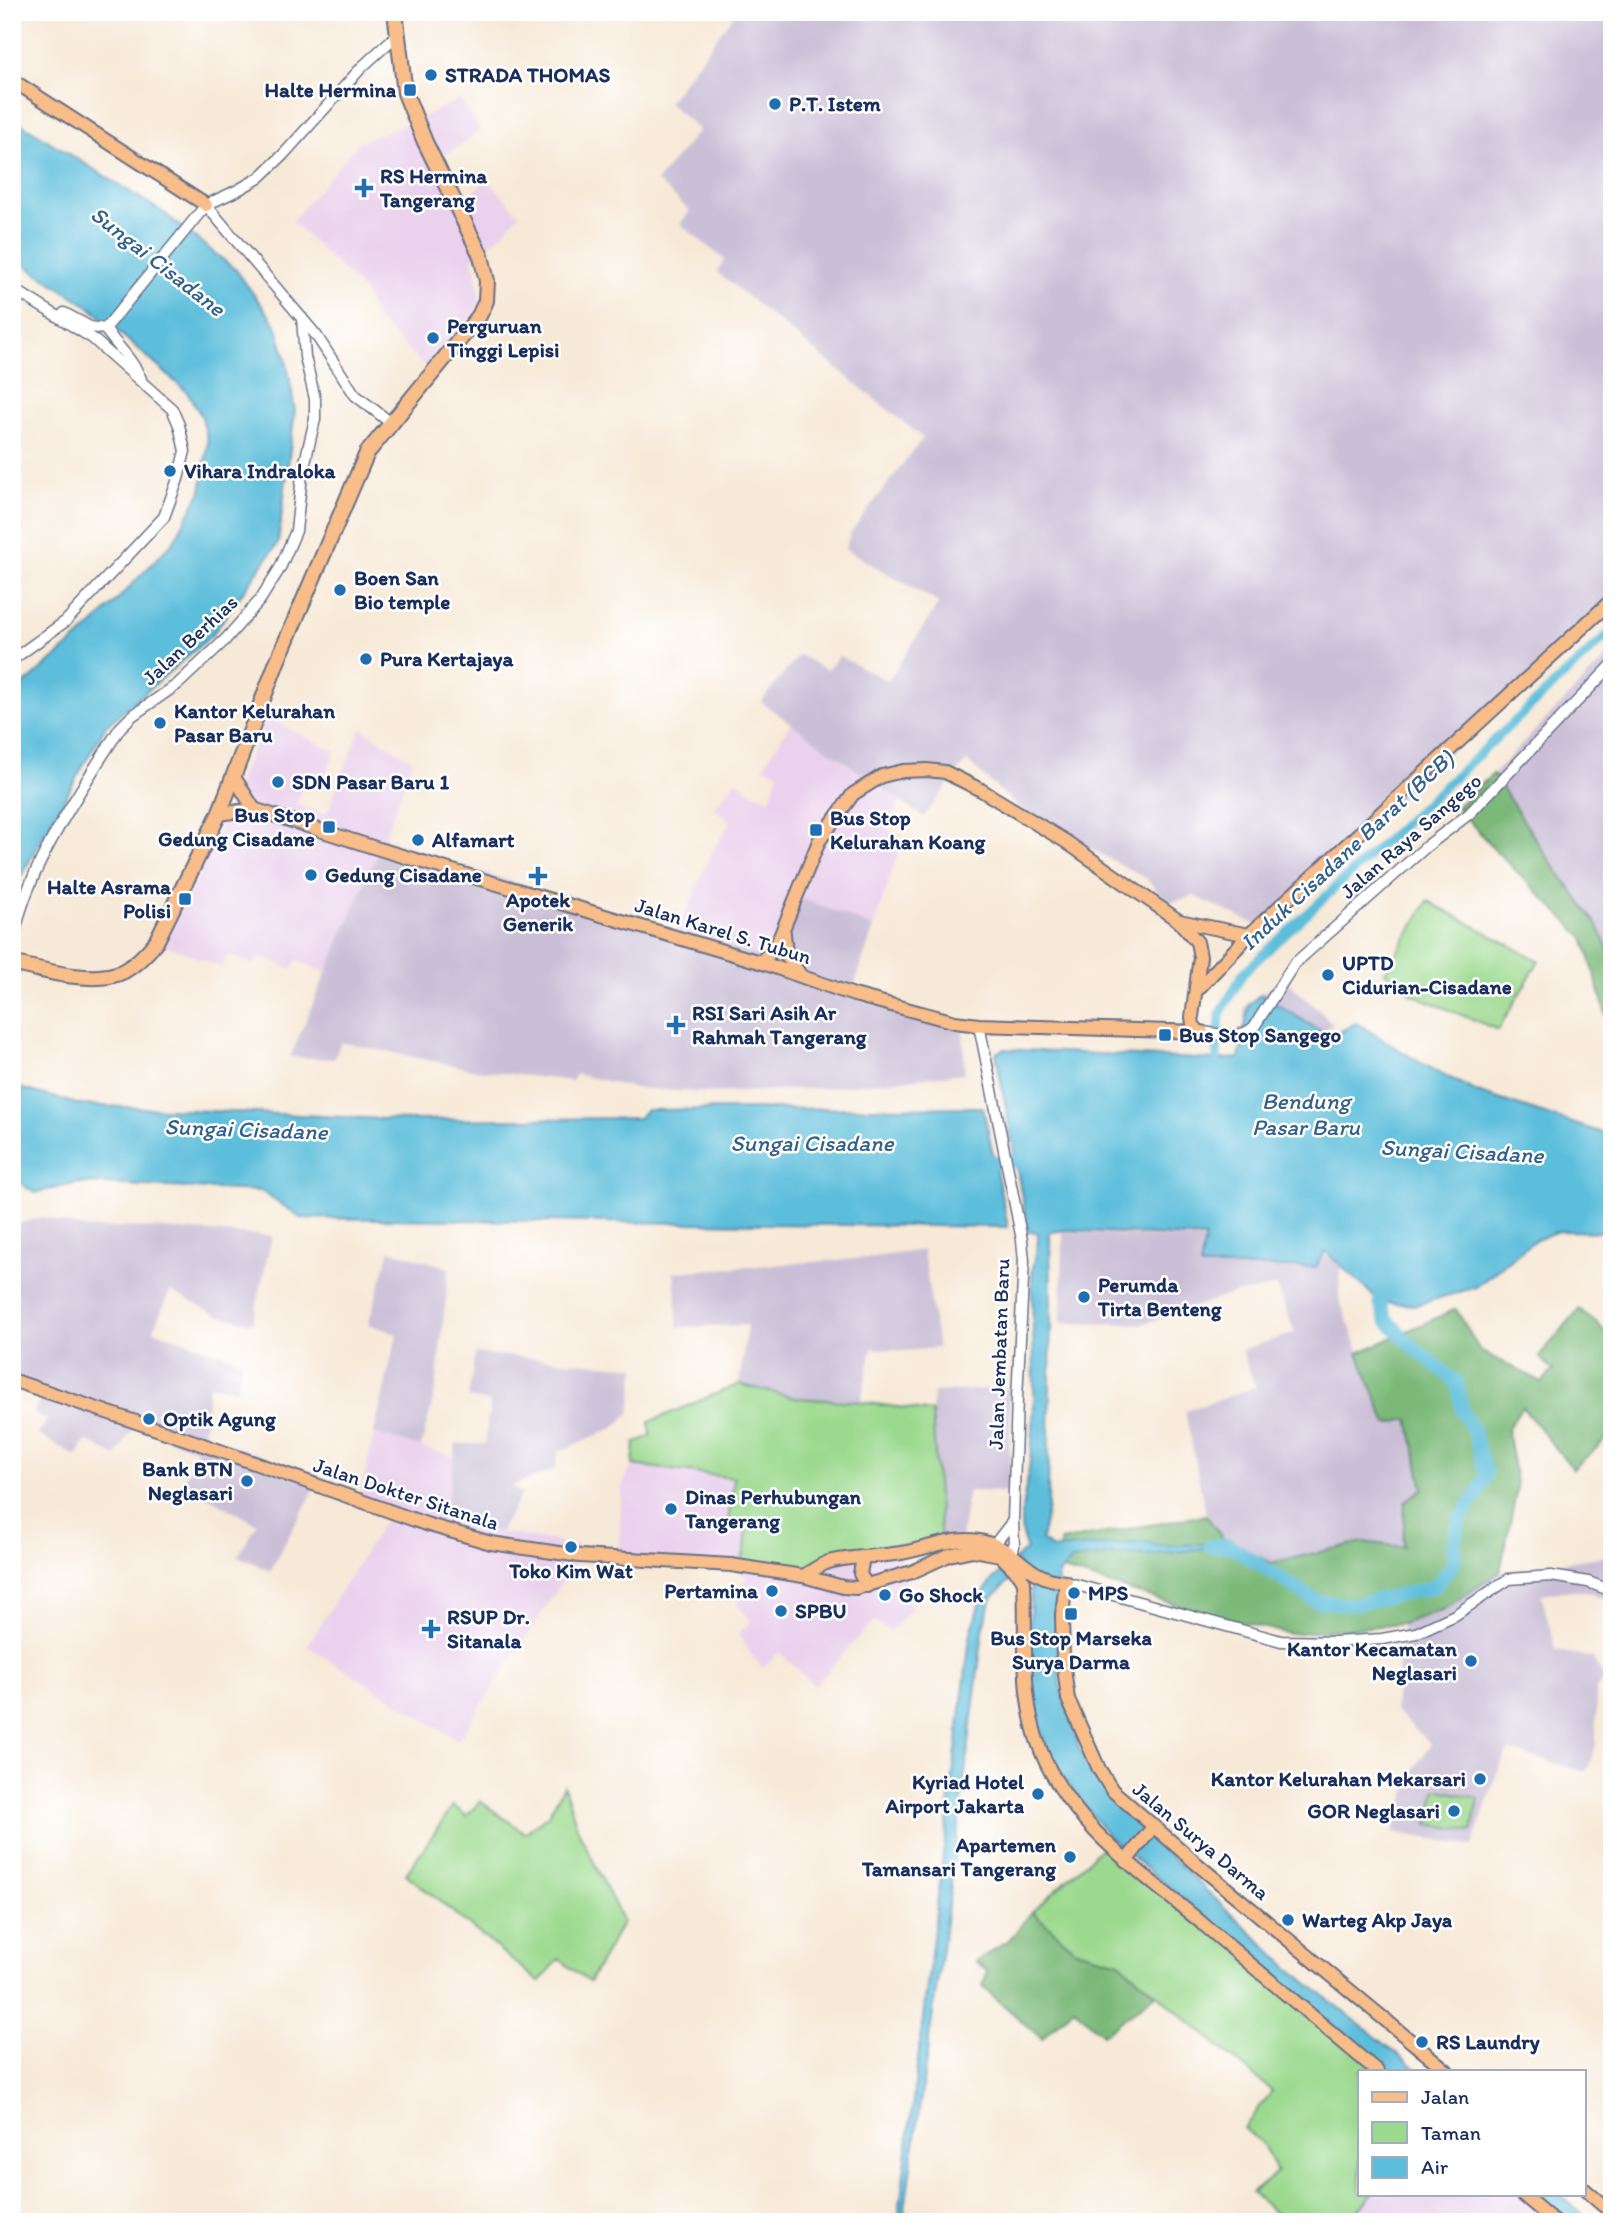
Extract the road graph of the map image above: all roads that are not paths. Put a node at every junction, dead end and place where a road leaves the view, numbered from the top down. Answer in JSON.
{"nodes":[{"id":1,"x":402,"y":12,"type":"edge"},
{"id":2,"x":397,"y":24,"type":"edge"},
{"id":3,"x":12,"y":80,"type":"edge"},
{"id":4,"x":206,"y":205,"type":"junction"},
{"id":5,"x":12,"y":288,"type":"edge"},
{"id":6,"x":43,"y":307,"type":"junction"},
{"id":7,"x":302,"y":318,"type":"junction"},
{"id":8,"x":107,"y":327,"type":"junction"},
{"id":9,"x":142,"y":382,"type":"junction"},
{"id":10,"x":391,"y":423,"type":"junction"},
{"id":11,"x":1612,"y":600,"type":"edge"},
{"id":12,"x":12,"y":660,"type":"edge"},
{"id":13,"x":1612,"y":665,"type":"edge"},
{"id":14,"x":234,"y":777,"type":"junction"},
{"id":15,"x":254,"y":809,"type":"junction"},
{"id":16,"x":219,"y":814,"type":"junction"},
{"id":17,"x":1179,"y":921,"type":"junction"},
{"id":18,"x":784,"y":933,"type":"junction"},
{"id":19,"x":1249,"y":935,"type":"junction"},
{"id":20,"x":760,"y":962,"type":"junction"},
{"id":21,"x":13,"y":963,"type":"edge"},
{"id":22,"x":801,"y":976,"type":"junction"},
{"id":23,"x":1196,"y":991,"type":"junction"},
{"id":24,"x":1192,"y":1004,"type":"junction"},
{"id":25,"x":979,"y":1025,"type":"junction"},
{"id":26,"x":1170,"y":1031,"type":"junction"},
{"id":27,"x":1197,"y":1032,"type":"junction"},
{"id":28,"x":12,"y":1380,"type":"edge"},
{"id":29,"x":1013,"y":1521,"type":"junction"},
{"id":30,"x":994,"y":1545,"type":"junction"},
{"id":31,"x":863,"y":1557,"type":"junction"},
{"id":32,"x":1011,"y":1558,"type":"junction"},
{"id":33,"x":803,"y":1576,"type":"junction"},
{"id":34,"x":1062,"y":1582,"type":"junction"},
{"id":35,"x":867,"y":1586,"type":"junction"},
{"id":36,"x":1612,"y":1591,"type":"edge"},
{"id":37,"x":1140,"y":1816,"type":"junction"},
{"id":38,"x":1149,"y":1833,"type":"junction"},
{"id":39,"x":1169,"y":1840,"type":"junction"},
{"id":40,"x":1128,"y":1859,"type":"junction"},
{"id":41,"x":1376,"y":2070,"type":"edge"},
{"id":42,"x":1446,"y":2070,"type":"edge"},
{"id":43,"x":1586,"y":2191,"type":"edge"},
{"id":44,"x":1527,"y":2196,"type":"edge"},
{"id":45,"x":1612,"y":2213,"type":"edge"},
{"id":46,"x":1555,"y":2222,"type":"edge"}],
"edges":[{"from":1,"to":2,"type":"main road"},
{"from":2,"to":4,"type":"street"},
{"from":2,"to":10,"type":"highway"},
{"from":3,"to":4,"type":"main road"},
{"from":4,"to":7,"type":"street"},
{"from":4,"to":8,"type":"street"},
{"from":5,"to":6,"type":"street"},
{"from":6,"to":8,"type":"street"},
{"from":6,"to":9,"type":"street"},
{"from":7,"to":10,"type":"street"},
{"from":7,"to":21,"type":"street","name":"Jalan Berhias"},
{"from":8,"to":9,"type":"street"},
{"from":9,"to":12,"type":"street"},
{"from":10,"to":14,"type":"highway"},
{"from":11,"to":19,"type":"main road"},
{"from":13,"to":27,"type":"street","name":"Jalan Raya Sangego"},
{"from":14,"to":15,"type":"main road"},
{"from":14,"to":16,"type":"highway"},
{"from":15,"to":16,"type":"main road","name":"Jalan Karel S. Tubun"},
{"from":15,"to":20,"type":"main road","name":"Jalan Karel S. Tubun"},
{"from":16,"to":21,"type":"highway"},
{"from":17,"to":18,"type":"main road"},
{"from":17,"to":19,"type":"main road"},
{"from":17,"to":23,"type":"main road"},
{"from":18,"to":20,"type":"main road"},
{"from":18,"to":22,"type":"main road"},
{"from":19,"to":23,"type":"main road"},
{"from":20,"to":22,"type":"main road","name":"Jalan Karel S. Tubun"},
{"from":22,"to":25,"type":"main road","name":"Jalan Karel S. Tubun"},
{"from":23,"to":24,"type":"main road"},
{"from":24,"to":26,"type":"main road"},
{"from":24,"to":27,"type":"main road"},
{"from":25,"to":26,"type":"main road","name":"Jalan Karel S. Tubun"},
{"from":25,"to":29,"type":"street","name":"Jalan Jembatan Baru"},
{"from":26,"to":27,"type":"main road","name":"Jalan Karel S. Tubun"},
{"from":28,"to":33,"type":"main road","name":"Jalan Dokter Sitanala"},
{"from":29,"to":30,"type":"street"},
{"from":29,"to":32,"type":"street","name":"Jalan Jembatan Baru"},
{"from":30,"to":31,"type":"main road"},
{"from":30,"to":32,"type":"main road"},
{"from":31,"to":33,"type":"main road"},
{"from":31,"to":35,"type":"main road"},
{"from":32,"to":34,"type":"main road"},
{"from":32,"to":35,"type":"main road","name":"Jalan Dokter Sitanala"},
{"from":32,"to":40,"type":"main road"},
{"from":33,"to":35,"type":"main road","name":"Jalan Dokter Sitanala"},
{"from":34,"to":36,"type":"street"},
{"from":34,"to":37,"type":"main road","name":"Jalan Surya Darma"},
{"from":37,"to":38,"type":"main road"},
{"from":37,"to":39,"type":"main road","name":"Jalan Surya Darma"},
{"from":38,"to":39,"type":"main road"},
{"from":38,"to":40,"type":"main road"},
{"from":39,"to":42,"type":"main road","name":"Jalan Surya Darma"},
{"from":40,"to":41,"type":"main road"},
{"from":43,"to":45,"type":"main road"},
{"from":44,"to":46,"type":"main road"}]}
